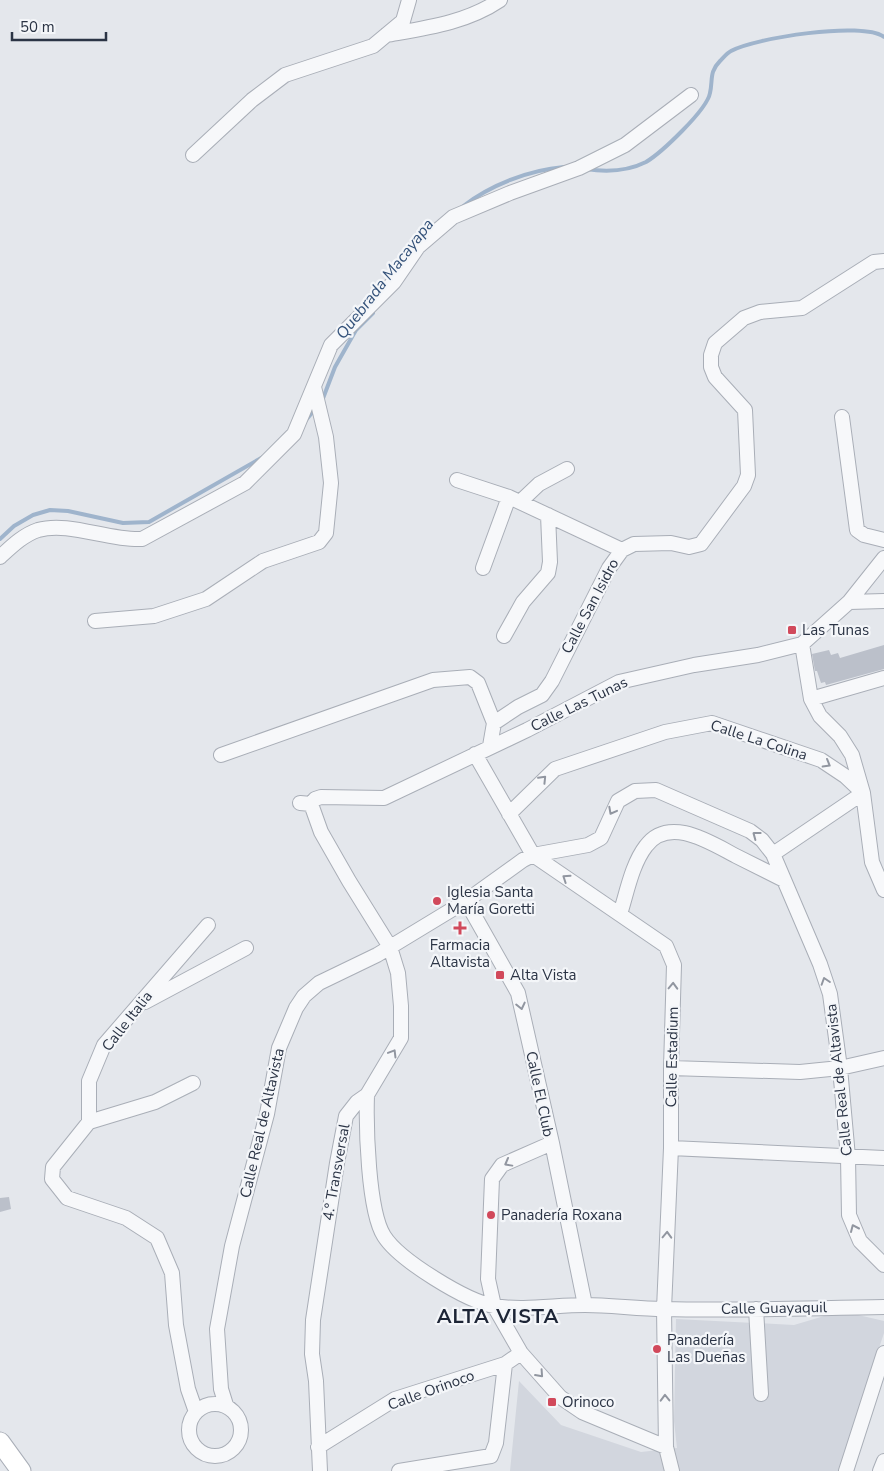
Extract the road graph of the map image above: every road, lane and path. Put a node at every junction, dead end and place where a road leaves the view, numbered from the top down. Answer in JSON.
{"nodes":[{"id":1,"x":409,"y":0,"type":"edge"},
{"id":2,"x":500,"y":0,"type":"edge"},
{"id":3,"x":386,"y":35,"type":"junction"},
{"id":4,"x":691,"y":95,"type":"dead end"},
{"id":5,"x":193,"y":155,"type":"dead end"},
{"id":6,"x":884,"y":261,"type":"edge"},
{"id":7,"x":314,"y":388,"type":"junction"},
{"id":8,"x":842,"y":417,"type":"dead end"},
{"id":9,"x":567,"y":469,"type":"dead end"},
{"id":10,"x":457,"y":480,"type":"dead end"},
{"id":11,"x":515,"y":499,"type":"junction"},
{"id":12,"x":548,"y":515,"type":"junction"},
{"id":13,"x":884,"y":540,"type":"edge"},
{"id":14,"x":622,"y":550,"type":"junction"},
{"id":15,"x":0,"y":557,"type":"edge"},
{"id":16,"x":884,"y":558,"type":"edge"},
{"id":17,"x":483,"y":568,"type":"dead end"},
{"id":18,"x":849,"y":602,"type":"junction"},
{"id":19,"x":884,"y":602,"type":"edge"},
{"id":20,"x":95,"y":621,"type":"dead end"},
{"id":21,"x":504,"y":636,"type":"dead end"},
{"id":22,"x":802,"y":644,"type":"junction"},
{"id":23,"x":884,"y":678,"type":"edge"},
{"id":24,"x":811,"y":699,"type":"junction"},
{"id":25,"x":494,"y":723,"type":"junction"},
{"id":26,"x":490,"y":746,"type":"junction"},
{"id":27,"x":475,"y":754,"type":"junction"},
{"id":28,"x":221,"y":755,"type":"dead end"},
{"id":29,"x":863,"y":793,"type":"junction"},
{"id":30,"x":306,"y":804,"type":"joint"},
{"id":31,"x":509,"y":814,"type":"junction"},
{"id":32,"x":773,"y":854,"type":"junction"},
{"id":33,"x":533,"y":855,"type":"junction"},
{"id":34,"x":872,"y":862,"type":"junction"},
{"id":35,"x":884,"y":871,"type":"edge"},
{"id":36,"x":784,"y":880,"type":"junction"},
{"id":37,"x":884,"y":890,"type":"edge"},
{"id":38,"x":466,"y":901,"type":"junction"},
{"id":39,"x":620,"y":914,"type":"junction"},
{"id":40,"x":208,"y":925,"type":"dead end"},
{"id":41,"x":390,"y":947,"type":"junction"},
{"id":42,"x":246,"y":948,"type":"dead end"},
{"id":43,"x":135,"y":1007,"type":"junction"},
{"id":44,"x":884,"y":1058,"type":"edge"},
{"id":45,"x":670,"y":1068,"type":"junction"},
{"id":46,"x":840,"y":1068,"type":"junction"},
{"id":47,"x":193,"y":1083,"type":"dead end"},
{"id":48,"x":368,"y":1095,"type":"junction"},
{"id":49,"x":88,"y":1122,"type":"junction"},
{"id":50,"x":552,"y":1143,"type":"junction"},
{"id":51,"x":671,"y":1148,"type":"junction"},
{"id":52,"x":848,"y":1157,"type":"junction"},
{"id":53,"x":884,"y":1158,"type":"edge"},
{"id":54,"x":884,"y":1265,"type":"edge"},
{"id":55,"x":585,"y":1305,"type":"junction"},
{"id":56,"x":494,"y":1306,"type":"junction"},
{"id":57,"x":884,"y":1307,"type":"edge"},
{"id":58,"x":664,"y":1309,"type":"junction"},
{"id":59,"x":756,"y":1309,"type":"junction"},
{"id":60,"x":521,"y":1353,"type":"junction"},
{"id":61,"x":884,"y":1353,"type":"edge"},
{"id":62,"x":505,"y":1364,"type":"junction"},
{"id":63,"x":760,"y":1394,"type":"dead end"},
{"id":64,"x":226,"y":1405,"type":"junction"},
{"id":65,"x":196,"y":1412,"type":"junction"},
{"id":66,"x":0,"y":1442,"type":"edge"},
{"id":67,"x":318,"y":1447,"type":"junction"},
{"id":68,"x":666,"y":1447,"type":"junction"},
{"id":69,"x":884,"y":1461,"type":"edge"},
{"id":70,"x":21,"y":1471,"type":"edge"},
{"id":71,"x":320,"y":1471,"type":"edge"},
{"id":72,"x":399,"y":1471,"type":"edge"},
{"id":73,"x":672,"y":1471,"type":"edge"},
{"id":74,"x":846,"y":1471,"type":"edge"},
{"id":75,"x":880,"y":1471,"type":"edge"}],
"edges":[{"from":1,"to":3,"type":"street"},
{"from":2,"to":3,"type":"street"},
{"from":3,"to":5,"type":"street"},
{"from":4,"to":7,"type":"street"},
{"from":6,"to":14,"type":"street","name":"Calle San Isidro"},
{"from":7,"to":15,"type":"street"},
{"from":7,"to":20,"type":"street"},
{"from":8,"to":13,"type":"street"},
{"from":9,"to":11,"type":"street"},
{"from":10,"to":11,"type":"street"},
{"from":11,"to":12,"type":"street"},
{"from":11,"to":17,"type":"street"},
{"from":12,"to":14,"type":"street"},
{"from":12,"to":21,"type":"street"},
{"from":14,"to":25,"type":"street","name":"Calle San Isidro"},
{"from":16,"to":18,"type":"street","name":"Calle Las Tunas"},
{"from":18,"to":19,"type":"street"},
{"from":18,"to":22,"type":"street","name":"Calle Las Tunas"},
{"from":22,"to":24,"type":"street"},
{"from":22,"to":26,"type":"street","name":"Calle Las Tunas"},
{"from":23,"to":24,"type":"street"},
{"from":24,"to":29,"type":"street"},
{"from":25,"to":26,"type":"street"},
{"from":25,"to":28,"type":"street"},
{"from":26,"to":27,"type":"street","name":"Calle Las Tunas"},
{"from":27,"to":30,"type":"street","name":"Calle Las Tunas"},
{"from":27,"to":31,"type":"street","name":"Calle Estadium"},
{"from":31,"to":29,"type":"street","name":"Calle La Colina","one_way":true},
{"from":29,"to":32,"type":"street"},
{"from":29,"to":34,"type":"street"},
{"from":30,"to":41,"type":"street","name":"4.° Transversal"},
{"from":31,"to":33,"type":"street","name":"Calle Estadium"},
{"from":32,"to":33,"type":"street","name":"Calle Real de Altavista","one_way":true},
{"from":32,"to":36,"type":"street","name":"Calle Real de Altavista"},
{"from":33,"to":38,"type":"street","name":"Calle Real de Altavista"},
{"from":39,"to":33,"type":"street","name":"Calle Estadium","one_way":true},
{"from":34,"to":35,"type":"street"},
{"from":34,"to":37,"type":"street"},
{"from":36,"to":39,"type":"street"},
{"from":46,"to":36,"type":"street","name":"Calle Real de Altavista","one_way":true},
{"from":38,"to":41,"type":"street","name":"Calle Real de Altavista"},
{"from":38,"to":50,"type":"street","name":"Calle El Club","one_way":true},
{"from":45,"to":39,"type":"street","name":"Calle Estadium","one_way":true},
{"from":40,"to":43,"type":"street","name":"Calle Italia"},
{"from":48,"to":41,"type":"street","name":"4.° Transversal","one_way":true},
{"from":41,"to":64,"type":"street","name":"Calle Real de Altavista"},
{"from":42,"to":43,"type":"street"},
{"from":43,"to":49,"type":"street","name":"Calle Italia"},
{"from":44,"to":46,"type":"street"},
{"from":45,"to":46,"type":"street"},
{"from":45,"to":51,"type":"street","name":"Calle Estadium"},
{"from":46,"to":52,"type":"street","name":"Calle Real de Altavista"},
{"from":47,"to":49,"type":"street"},
{"from":48,"to":56,"type":"street","name":"Calle Guayaquil"},
{"from":48,"to":67,"type":"street","name":"4.° Transversal"},
{"from":49,"to":65,"type":"street"},
{"from":50,"to":55,"type":"street"},
{"from":50,"to":56,"type":"street","name":"Calle El Club","one_way":true},
{"from":51,"to":52,"type":"street"},
{"from":58,"to":51,"type":"street","name":"Calle Estadium","one_way":true},
{"from":52,"to":53,"type":"street"},
{"from":54,"to":52,"type":"street","name":"Calle Real de Altavista","one_way":true},
{"from":55,"to":56,"type":"street","name":"Calle Guayaquil"},
{"from":55,"to":58,"type":"street","name":"Calle Guayaquil"},
{"from":56,"to":60,"type":"street","name":"Calle El Club"},
{"from":57,"to":59,"type":"street","name":"Calle Guayaquil"},
{"from":58,"to":59,"type":"street","name":"Calle Guayaquil"},
{"from":68,"to":58,"type":"street","name":"Calle Estadium","one_way":true},
{"from":59,"to":63,"type":"street"},
{"from":60,"to":62,"type":"street","name":"Calle Orinoco"},
{"from":60,"to":68,"type":"street","name":"Calle El Club","one_way":true},
{"from":61,"to":74,"type":"street"},
{"from":62,"to":67,"type":"street","name":"Calle Orinoco"},
{"from":62,"to":72,"type":"street"},
{"from":64,"to":65,"type":"street"},
{"from":64,"to":65,"type":"street"},
{"from":66,"to":70,"type":"main road"},
{"from":67,"to":71,"type":"street","name":"4.° Transversal"},
{"from":68,"to":73,"type":"street","name":"Calle Estadium"},
{"from":69,"to":75,"type":"street"}]}
